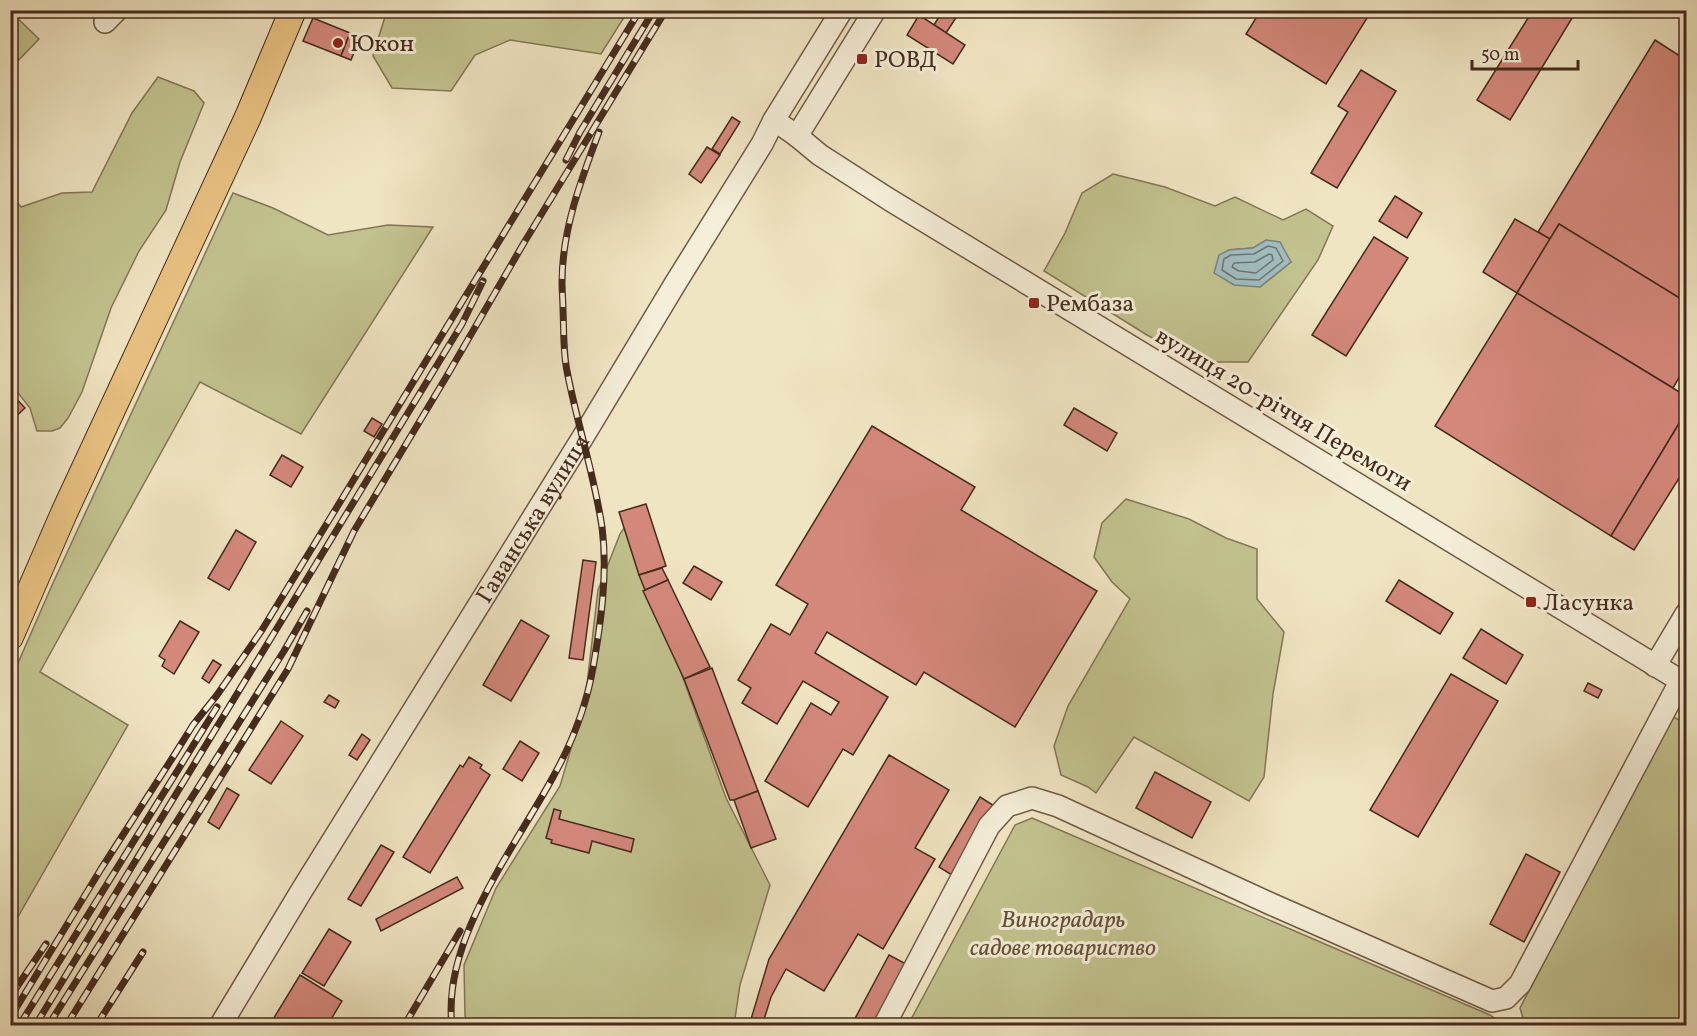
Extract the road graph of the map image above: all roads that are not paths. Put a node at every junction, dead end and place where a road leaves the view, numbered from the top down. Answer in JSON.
{"nodes":[{"id":1,"x":293,"y":10,"type":"edge"},
{"id":2,"x":842,"y":10,"type":"edge"},
{"id":3,"x":875,"y":10,"type":"edge"},
{"id":4,"x":774,"y":120,"type":"junction"},
{"id":5,"x":797,"y":136,"type":"junction"},
{"id":6,"x":1686,"y":614,"type":"edge"},
{"id":7,"x":10,"y":637,"type":"edge"},
{"id":8,"x":1654,"y":666,"type":"junction"},
{"id":9,"x":1684,"y":682,"type":"edge"},
{"id":10,"x":220,"y":1026,"type":"edge"},
{"id":11,"x":884,"y":1026,"type":"edge"}],
"edges":[{"from":1,"to":7,"type":"main road"},
{"from":2,"to":4,"type":"street","name":"Гаванська вулиця"},
{"from":3,"to":5,"type":"street"},
{"from":4,"to":5,"type":"street","name":"вулиця 20-річчя Перемоги"},
{"from":4,"to":10,"type":"street","name":"Гаванська вулиця"},
{"from":5,"to":8,"type":"street","name":"вулиця 20-річчя Перемоги"},
{"from":6,"to":8,"type":"street"},
{"from":8,"to":9,"type":"street","name":"вулиця 20-річчя Перемоги"},
{"from":9,"to":11,"type":"street"}]}
